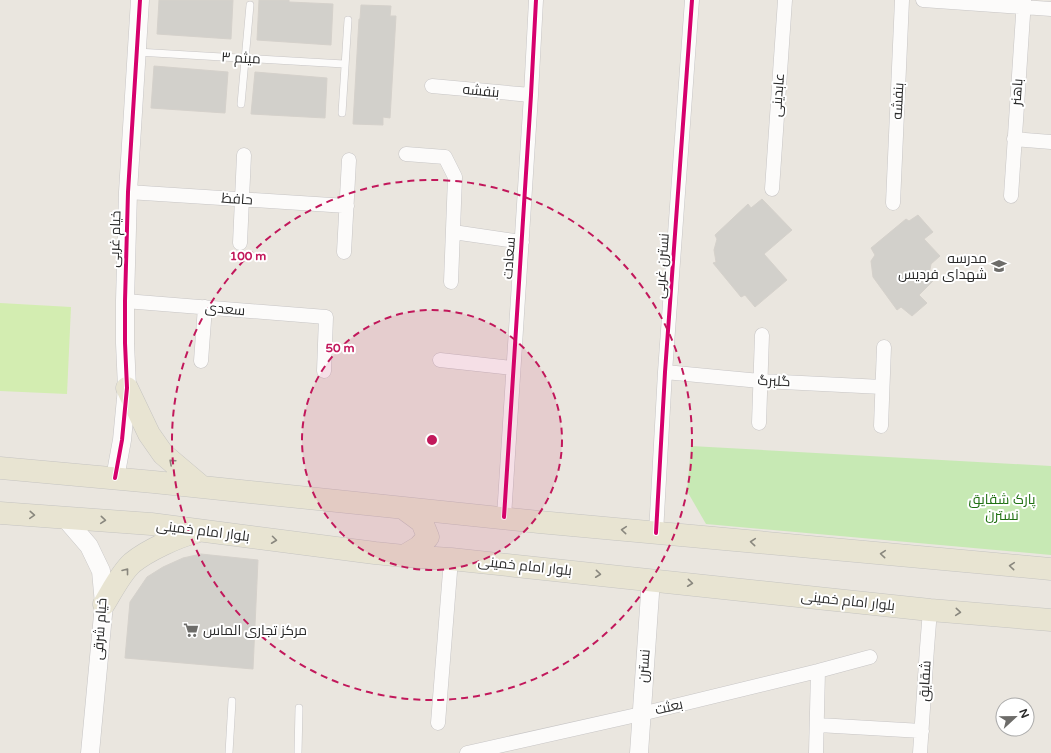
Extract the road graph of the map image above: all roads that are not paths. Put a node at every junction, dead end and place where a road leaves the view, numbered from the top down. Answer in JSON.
{"nodes":[{"id":1,"x":140,"y":0,"type":"edge"},
{"id":2,"x":536,"y":0,"type":"edge"},
{"id":3,"x":692,"y":0,"type":"edge"},
{"id":4,"x":785,"y":0,"type":"edge"},
{"id":5,"x":902,"y":0,"type":"edge"},
{"id":6,"x":923,"y":0,"type":"edge"},
{"id":7,"x":1024,"y":4,"type":"edge"},
{"id":8,"x":250,"y":5,"type":"dead end"},
{"id":9,"x":1051,"y":10,"type":"edge"},
{"id":10,"x":348,"y":20,"type":"dead end"},
{"id":11,"x":137,"y":52,"type":"junction"},
{"id":12,"x":245,"y":58,"type":"junction"},
{"id":13,"x":344,"y":64,"type":"junction"},
{"id":14,"x":432,"y":86,"type":"dead end"},
{"id":15,"x":531,"y":95,"type":"junction"},
{"id":16,"x":241,"y":104,"type":"dead end"},
{"id":17,"x":342,"y":114,"type":"dead end"},
{"id":18,"x":1014,"y":139,"type":"junction"},
{"id":19,"x":1051,"y":142,"type":"edge"},
{"id":20,"x":406,"y":154,"type":"dead end"},
{"id":21,"x":244,"y":155,"type":"dead end"},
{"id":22,"x":349,"y":160,"type":"dead end"},
{"id":23,"x":772,"y":189,"type":"dead end"},
{"id":24,"x":128,"y":192,"type":"junction"},
{"id":25,"x":1011,"y":196,"type":"dead end"},
{"id":26,"x":242,"y":199,"type":"junction"},
{"id":27,"x":893,"y":203,"type":"dead end"},
{"id":28,"x":347,"y":206,"type":"junction"},
{"id":29,"x":453,"y":232,"type":"junction"},
{"id":30,"x":522,"y":242,"type":"junction"},
{"id":31,"x":240,"y":243,"type":"dead end"},
{"id":32,"x":344,"y":252,"type":"dead end"},
{"id":33,"x":451,"y":282,"type":"dead end"},
{"id":34,"x":125,"y":301,"type":"junction"},
{"id":35,"x":205,"y":307,"type":"junction"},
{"id":36,"x":762,"y":335,"type":"dead end"},
{"id":37,"x":884,"y":347,"type":"dead end"},
{"id":38,"x":440,"y":360,"type":"dead end"},
{"id":39,"x":201,"y":361,"type":"dead end"},
{"id":40,"x":513,"y":368,"type":"junction"},
{"id":41,"x":324,"y":371,"type":"dead end"},
{"id":42,"x":666,"y":372,"type":"junction"},
{"id":43,"x":760,"y":381,"type":"junction"},
{"id":44,"x":882,"y":387,"type":"junction"},
{"id":45,"x":127,"y":388,"type":"junction"},
{"id":46,"x":759,"y":423,"type":"dead end"},
{"id":47,"x":881,"y":426,"type":"dead end"},
{"id":48,"x":0,"y":468,"type":"edge"},
{"id":49,"x":115,"y":478,"type":"junction"},
{"id":50,"x":202,"y":487,"type":"junction"},
{"id":51,"x":403,"y":508,"type":"junction"},
{"id":52,"x":0,"y":513,"type":"edge"},
{"id":53,"x":64,"y":517,"type":"junction"},
{"id":54,"x":504,"y":517,"type":"junction"},
{"id":55,"x":203,"y":531,"type":"junction"},
{"id":56,"x":656,"y":533,"type":"junction"},
{"id":57,"x":404,"y":556,"type":"junction"},
{"id":58,"x":451,"y":559,"type":"junction"},
{"id":59,"x":1051,"y":569,"type":"edge"},
{"id":60,"x":651,"y":579,"type":"junction"},
{"id":61,"x":104,"y":604,"type":"junction"},
{"id":62,"x":930,"y":610,"type":"junction"},
{"id":63,"x":1051,"y":620,"type":"edge"},
{"id":64,"x":870,"y":657,"type":"dead end"},
{"id":65,"x":818,"y":671,"type":"junction"},
{"id":66,"x":232,"y":701,"type":"dead end"},
{"id":67,"x":299,"y":708,"type":"dead end"},
{"id":68,"x":641,"y":714,"type":"junction"},
{"id":69,"x":438,"y":723,"type":"dead end"},
{"id":70,"x":818,"y":725,"type":"junction"},
{"id":71,"x":922,"y":731,"type":"junction"},
{"id":72,"x":495,"y":750,"type":"edge"},
{"id":73,"x":90,"y":753,"type":"edge"},
{"id":74,"x":229,"y":753,"type":"edge"},
{"id":75,"x":298,"y":753,"type":"edge"},
{"id":76,"x":467,"y":753,"type":"edge"},
{"id":77,"x":639,"y":753,"type":"edge"},
{"id":78,"x":816,"y":753,"type":"edge"},
{"id":79,"x":920,"y":753,"type":"edge"}],
"edges":[{"from":1,"to":11,"type":"street","name":"خیام غربی"},
{"from":2,"to":15,"type":"street","name":"سعادت"},
{"from":3,"to":42,"type":"street","name":"نسترن غربی"},
{"from":4,"to":23,"type":"street","name":"عابدینی"},
{"from":5,"to":27,"type":"street","name":"بنفشه"},
{"from":6,"to":7,"type":"street"},
{"from":7,"to":9,"type":"street"},
{"from":7,"to":18,"type":"street","name":"باهنر"},
{"from":8,"to":12,"type":"lane"},
{"from":10,"to":13,"type":"lane"},
{"from":11,"to":12,"type":"lane","name":"میثم ۳"},
{"from":11,"to":24,"type":"street","name":"خیام غربی"},
{"from":12,"to":13,"type":"lane","name":"میثم ۳"},
{"from":12,"to":16,"type":"lane"},
{"from":13,"to":17,"type":"lane"},
{"from":14,"to":15,"type":"street","name":"بنفشه"},
{"from":15,"to":30,"type":"street","name":"سعادت"},
{"from":18,"to":19,"type":"street"},
{"from":18,"to":25,"type":"street","name":"باهنر"},
{"from":20,"to":29,"type":"street"},
{"from":21,"to":26,"type":"street"},
{"from":22,"to":28,"type":"street"},
{"from":24,"to":26,"type":"street","name":"حافظ"},
{"from":24,"to":34,"type":"street","name":"خیام غربی"},
{"from":26,"to":28,"type":"street","name":"حافظ"},
{"from":26,"to":31,"type":"street"},
{"from":28,"to":32,"type":"street"},
{"from":29,"to":30,"type":"street"},
{"from":29,"to":33,"type":"street"},
{"from":30,"to":40,"type":"street","name":"سعادت"},
{"from":34,"to":35,"type":"street","name":"سعدی"},
{"from":34,"to":45,"type":"street","name":"خیام غربی"},
{"from":35,"to":39,"type":"street"},
{"from":35,"to":41,"type":"street","name":"سعدی"},
{"from":36,"to":43,"type":"street"},
{"from":37,"to":44,"type":"street"},
{"from":38,"to":40,"type":"street"},
{"from":40,"to":54,"type":"street","name":"سعادت"},
{"from":42,"to":43,"type":"street","name":"گلبرگ"},
{"from":42,"to":56,"type":"street","name":"نسترن غربی"},
{"from":43,"to":44,"type":"street","name":"گلبرگ"},
{"from":43,"to":46,"type":"street"},
{"from":44,"to":47,"type":"street"},
{"from":45,"to":49,"type":"street","name":"خیام غربی"},
{"from":50,"to":45,"type":"main road","one_way":true},
{"from":48,"to":49,"type":"main road"},
{"from":49,"to":50,"type":"main road"},
{"from":50,"to":51,"type":"main road"},
{"from":51,"to":54,"type":"main road"},
{"from":51,"to":57,"type":"main road"},
{"from":52,"to":53,"type":"main road","name":"بلوار امام خمینی","one_way":true},
{"from":53,"to":55,"type":"main road","name":"بلوار امام خمینی","one_way":true},
{"from":53,"to":61,"type":"street","name":"خیام شرقی"},
{"from":56,"to":54,"type":"main road","one_way":true},
{"from":55,"to":57,"type":"main road","name":"بلوار امام خمینی","one_way":true},
{"from":61,"to":55,"type":"main road","one_way":true},
{"from":59,"to":56,"type":"main road","one_way":true},
{"from":57,"to":58,"type":"main road","name":"بلوار امام خمینی"},
{"from":58,"to":60,"type":"main road","name":"بلوار امام خمینی","one_way":true},
{"from":58,"to":69,"type":"street"},
{"from":60,"to":62,"type":"main road","name":"بلوار امام خمینی","one_way":true},
{"from":60,"to":68,"type":"street","name":"نسترن"},
{"from":61,"to":73,"type":"street","name":"خیام شرقی"},
{"from":62,"to":63,"type":"main road","name":"بلوار امام خمینی","one_way":true},
{"from":62,"to":71,"type":"street","name":"شقایق"},
{"from":64,"to":65,"type":"street","name":"بعثت"},
{"from":65,"to":68,"type":"street","name":"بعثت"},
{"from":65,"to":70,"type":"street"},
{"from":66,"to":74,"type":"lane"},
{"from":67,"to":75,"type":"lane"},
{"from":68,"to":72,"type":"street","name":"بعثت"},
{"from":68,"to":77,"type":"street","name":"نسترن"},
{"from":70,"to":71,"type":"street"},
{"from":70,"to":78,"type":"street"},
{"from":71,"to":79,"type":"street","name":"شقایق"},
{"from":72,"to":76,"type":"street","name":"بعثت"}]}
